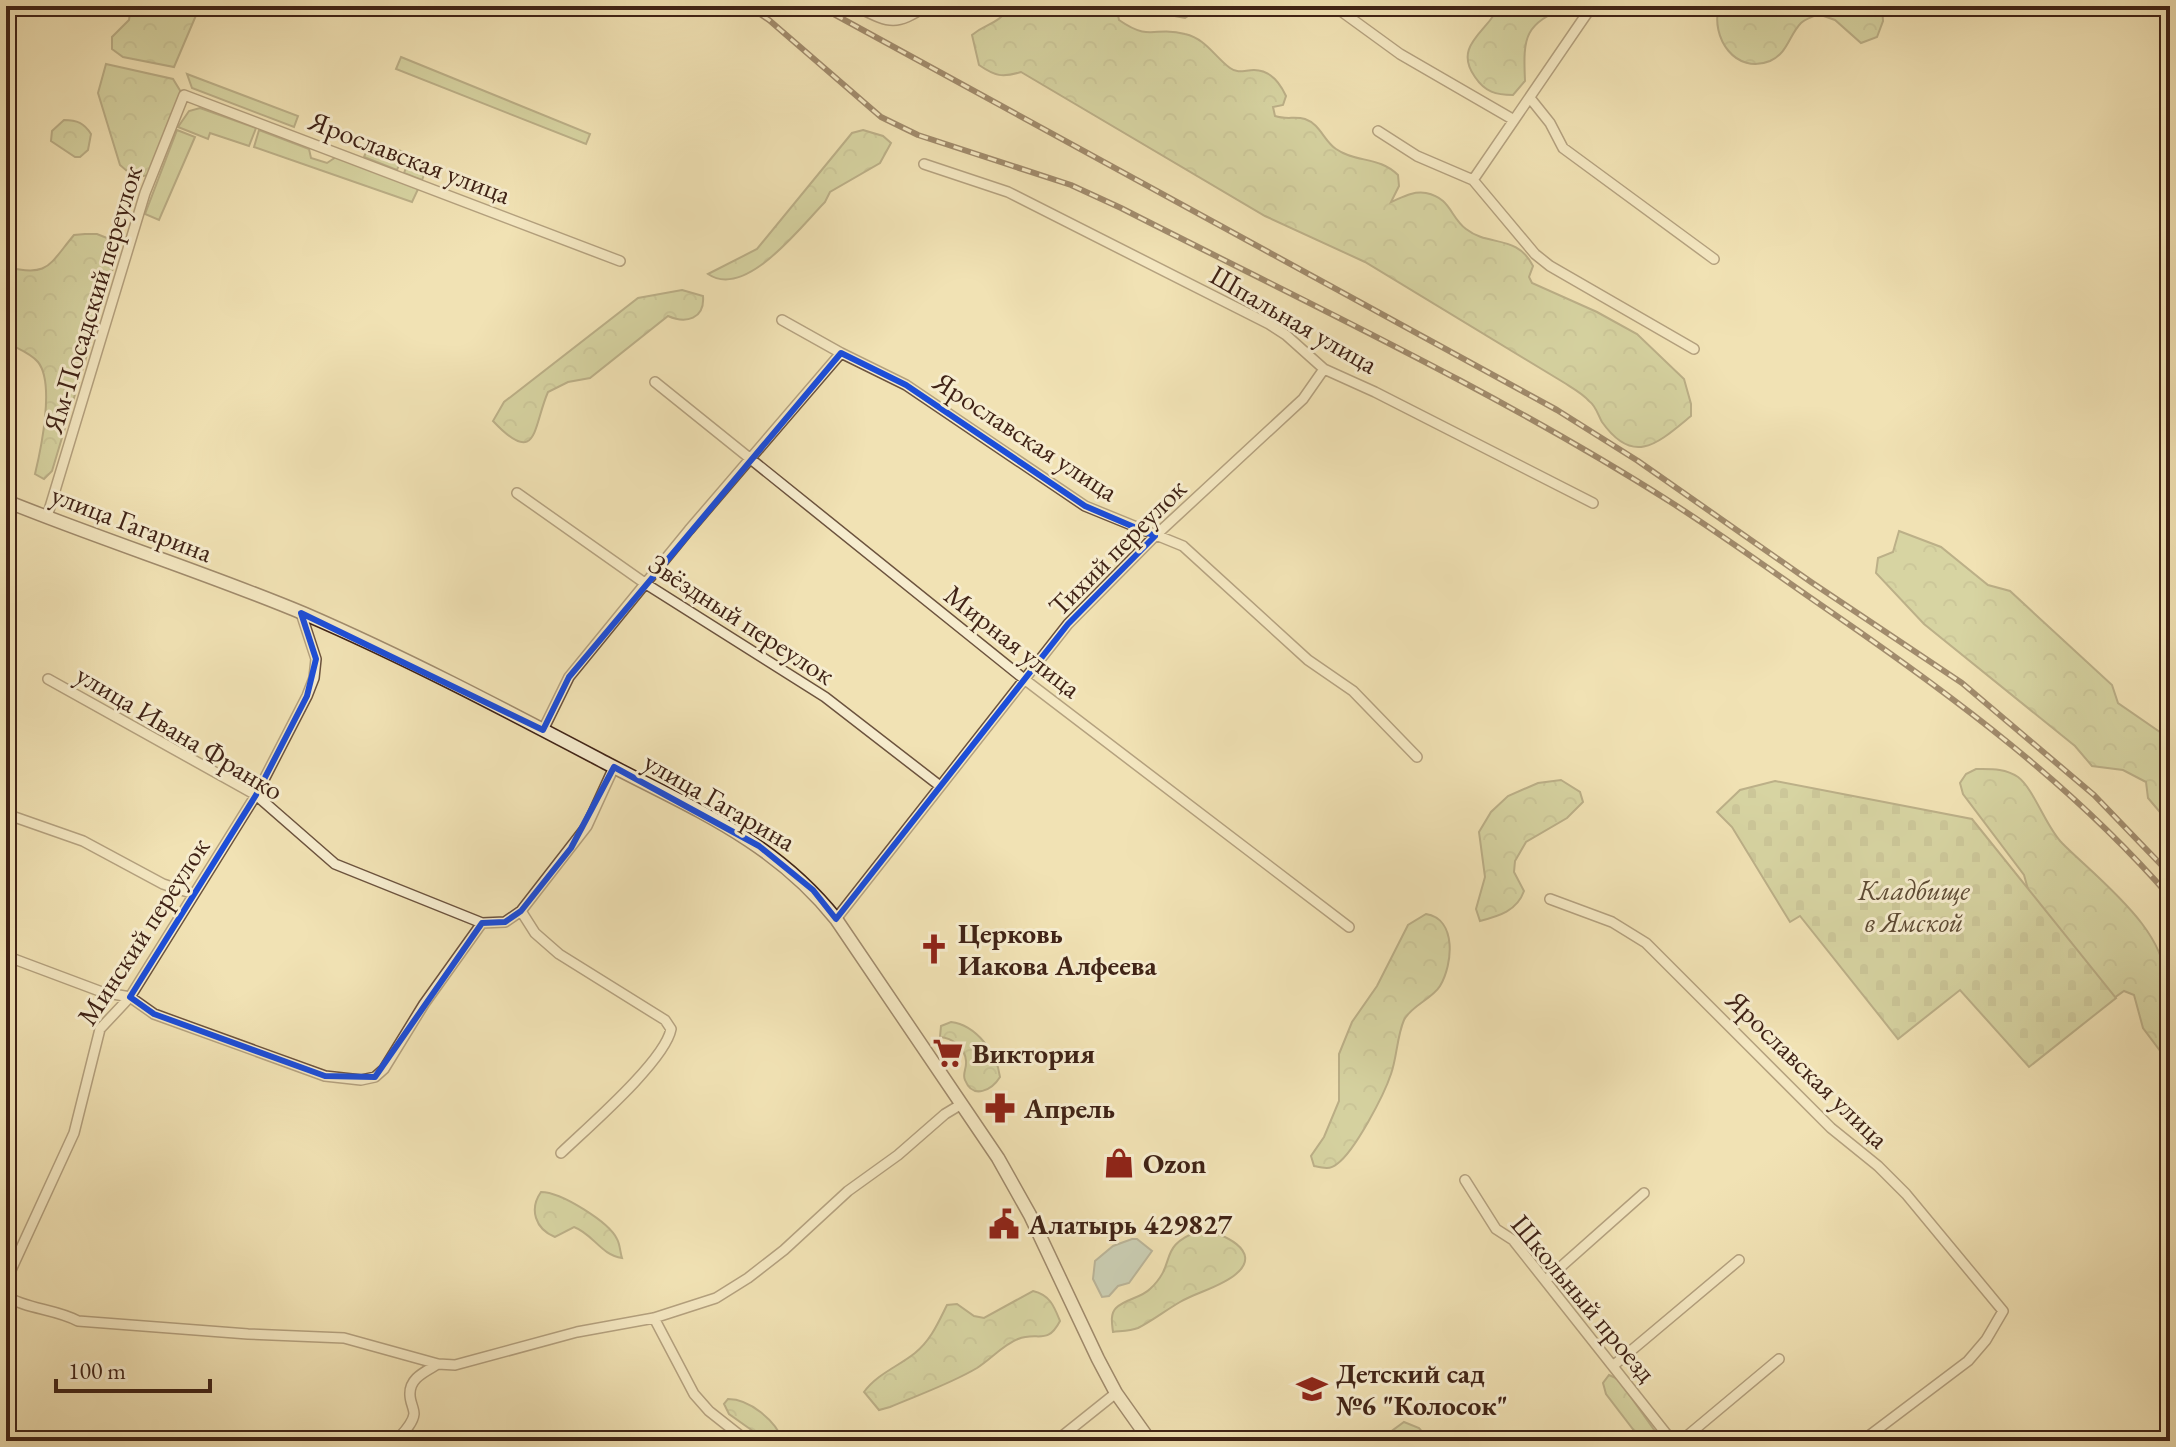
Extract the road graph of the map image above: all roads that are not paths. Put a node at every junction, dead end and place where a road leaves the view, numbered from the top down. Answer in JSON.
{"nodes":[{"id":1,"x":855,"y":6,"type":"edge"},
{"id":2,"x":927,"y":6,"type":"edge"},
{"id":3,"x":1334,"y":6,"type":"edge"},
{"id":4,"x":1592,"y":6,"type":"edge"},
{"id":5,"x":184,"y":95,"type":"joint"},
{"id":6,"x":1530,"y":98,"type":"junction"},
{"id":7,"x":1514,"y":120,"type":"junction"},
{"id":8,"x":1378,"y":131,"type":"dead end"},
{"id":9,"x":924,"y":164,"type":"dead end"},
{"id":10,"x":1473,"y":180,"type":"junction"},
{"id":11,"x":1714,"y":259,"type":"dead end"},
{"id":12,"x":620,"y":261,"type":"dead end"},
{"id":13,"x":782,"y":320,"type":"dead end"},
{"id":14,"x":1694,"y":349,"type":"dead end"},
{"id":15,"x":841,"y":353,"type":"junction"},
{"id":16,"x":1324,"y":369,"type":"junction"},
{"id":17,"x":655,"y":382,"type":"dead end"},
{"id":18,"x":751,"y":459,"type":"junction"},
{"id":19,"x":517,"y":493,"type":"dead end"},
{"id":20,"x":6,"y":501,"type":"edge"},
{"id":21,"x":1593,"y":503,"type":"dead end"},
{"id":22,"x":47,"y":517,"type":"junction"},
{"id":23,"x":1155,"y":536,"type":"junction"},
{"id":24,"x":646,"y":584,"type":"junction"},
{"id":25,"x":301,"y":613,"type":"junction"},
{"id":26,"x":48,"y":679,"type":"dead end"},
{"id":27,"x":1024,"y":679,"type":"junction"},
{"id":28,"x":543,"y":730,"type":"junction"},
{"id":29,"x":1417,"y":757,"type":"dead end"},
{"id":30,"x":614,"y":767,"type":"junction"},
{"id":31,"x":940,"y":786,"type":"junction"},
{"id":32,"x":256,"y":795,"type":"junction"},
{"id":33,"x":6,"y":814,"type":"edge"},
{"id":34,"x":194,"y":894,"type":"junction"},
{"id":35,"x":1550,"y":899,"type":"dead end"},
{"id":36,"x":521,"y":911,"type":"junction"},
{"id":37,"x":836,"y":919,"type":"junction"},
{"id":38,"x":482,"y":923,"type":"junction"},
{"id":39,"x":1349,"y":927,"type":"dead end"},
{"id":40,"x":6,"y":956,"type":"edge"},
{"id":41,"x":130,"y":997,"type":"junction"},
{"id":42,"x":960,"y":1105,"type":"junction"},
{"id":43,"x":561,"y":1153,"type":"dead end"},
{"id":44,"x":1465,"y":1180,"type":"dead end"},
{"id":45,"x":1644,"y":1193,"type":"dead end"},
{"id":46,"x":1739,"y":1260,"type":"dead end"},
{"id":47,"x":1546,"y":1280,"type":"junction"},
{"id":48,"x":6,"y":1281,"type":"edge"},
{"id":49,"x":6,"y":1296,"type":"edge"},
{"id":50,"x":654,"y":1318,"type":"junction"},
{"id":51,"x":1779,"y":1359,"type":"dead end"},
{"id":52,"x":438,"y":1364,"type":"junction"},
{"id":53,"x":1614,"y":1365,"type":"junction"},
{"id":54,"x":1116,"y":1393,"type":"junction"},
{"id":55,"x":396,"y":1441,"type":"edge"},
{"id":56,"x":747,"y":1441,"type":"edge"},
{"id":57,"x":1056,"y":1441,"type":"edge"},
{"id":58,"x":1150,"y":1441,"type":"edge"},
{"id":59,"x":1672,"y":1441,"type":"edge"},
{"id":60,"x":1681,"y":1441,"type":"edge"},
{"id":61,"x":1862,"y":1441,"type":"edge"}],
"edges":[{"from":1,"to":2,"type":"street"},
{"from":3,"to":7,"type":"street"},
{"from":4,"to":6,"type":"street"},
{"from":5,"to":12,"type":"street","name":"Ярославская улица"},
{"from":5,"to":22,"type":"street","name":"Ям-Посадский переулок"},
{"from":6,"to":7,"type":"street"},
{"from":6,"to":11,"type":"street"},
{"from":7,"to":10,"type":"street"},
{"from":8,"to":10,"type":"street"},
{"from":9,"to":16,"type":"street","name":"Шпальная улица"},
{"from":10,"to":14,"type":"street"},
{"from":13,"to":15,"type":"street","name":"Ярославская улица"},
{"from":15,"to":18,"type":"street"},
{"from":15,"to":23,"type":"street","name":"Ярославская улица"},
{"from":16,"to":21,"type":"street","name":"Шпальная улица"},
{"from":16,"to":23,"type":"street","name":"Тихий переулок"},
{"from":17,"to":18,"type":"street","name":"Мирная улица"},
{"from":18,"to":24,"type":"street"},
{"from":18,"to":27,"type":"street","name":"Мирная улица"},
{"from":19,"to":24,"type":"street","name":"Звёздный переулок"},
{"from":20,"to":22,"type":"main road","name":"улица Гагарина"},
{"from":22,"to":25,"type":"main road","name":"улица Гагарина"},
{"from":23,"to":27,"type":"street","name":"Тихий переулок"},
{"from":23,"to":29,"type":"street","name":"Ярославская улица"},
{"from":24,"to":28,"type":"street"},
{"from":24,"to":31,"type":"street","name":"Звёздный переулок"},
{"from":25,"to":28,"type":"main road","name":"улица Гагарина"},
{"from":25,"to":32,"type":"street","name":"Минский переулок"},
{"from":26,"to":32,"type":"street","name":"улица Ивана Франко"},
{"from":27,"to":31,"type":"street","name":"Тихий переулок"},
{"from":27,"to":39,"type":"street","name":"Мирная улица"},
{"from":28,"to":30,"type":"main road","name":"улица Гагарина"},
{"from":30,"to":36,"type":"street"},
{"from":30,"to":37,"type":"main road","name":"улица Гагарина"},
{"from":31,"to":37,"type":"street","name":"Тихий переулок"},
{"from":32,"to":34,"type":"street","name":"Минский переулок"},
{"from":32,"to":38,"type":"street","name":"улица Ивана Франко"},
{"from":33,"to":34,"type":"street"},
{"from":34,"to":41,"type":"street","name":"Минский переулок"},
{"from":35,"to":61,"type":"street","name":"Ярославская улица"},
{"from":36,"to":38,"type":"street"},
{"from":36,"to":43,"type":"street"},
{"from":37,"to":42,"type":"main road","name":"улица Гагарина"},
{"from":38,"to":41,"type":"street"},
{"from":40,"to":41,"type":"street"},
{"from":41,"to":48,"type":"street","name":"Минский переулок"},
{"from":42,"to":50,"type":"street"},
{"from":42,"to":54,"type":"main road","name":"улица Гагарина"},
{"from":44,"to":47,"type":"street","name":"Школьный проезд"},
{"from":45,"to":47,"type":"street"},
{"from":46,"to":53,"type":"street"},
{"from":47,"to":53,"type":"street","name":"Школьный проезд"},
{"from":49,"to":52,"type":"street"},
{"from":50,"to":52,"type":"street"},
{"from":50,"to":56,"type":"street"},
{"from":51,"to":60,"type":"street"},
{"from":52,"to":55,"type":"street"},
{"from":53,"to":59,"type":"street","name":"Школьный проезд"},
{"from":54,"to":57,"type":"street"},
{"from":54,"to":58,"type":"main road","name":"улица Гагарина"}]}
